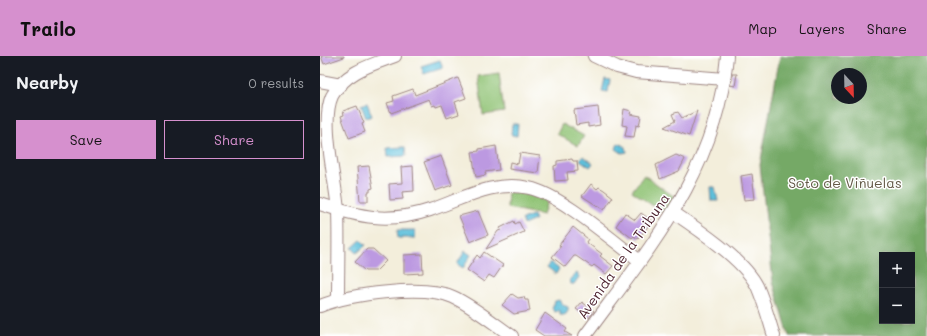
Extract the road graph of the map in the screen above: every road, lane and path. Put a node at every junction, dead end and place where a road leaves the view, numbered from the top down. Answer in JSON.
{"nodes":[{"id":1,"x":395,"y":56,"type":"edge"},
{"id":2,"x":594,"y":56,"type":"edge"},
{"id":3,"x":727,"y":56,"type":"edge"},
{"id":4,"x":725,"y":79,"type":"junction"},
{"id":5,"x":320,"y":81,"type":"edge"},
{"id":6,"x":340,"y":84,"type":"junction"},
{"id":7,"x":320,"y":204,"type":"edge"},
{"id":8,"x":338,"y":210,"type":"junction"},
{"id":9,"x":674,"y":213,"type":"junction"},
{"id":10,"x":640,"y":261,"type":"junction"},
{"id":11,"x":338,"y":299,"type":"junction"},
{"id":12,"x":320,"y":306,"type":"edge"},
{"id":13,"x":512,"y":336,"type":"edge"},
{"id":14,"x":585,"y":336,"type":"edge"},
{"id":15,"x":774,"y":336,"type":"edge"}],
"edges":[{"from":1,"to":6,"type":"street"},
{"from":2,"to":4,"type":"street"},
{"from":3,"to":4,"type":"street","name":"Avenida de la Tribuna"},
{"from":4,"to":9,"type":"street","name":"Avenida de la Tribuna"},
{"from":5,"to":6,"type":"street"},
{"from":6,"to":8,"type":"street"},
{"from":7,"to":8,"type":"street"},
{"from":8,"to":10,"type":"street"},
{"from":8,"to":11,"type":"street"},
{"from":9,"to":10,"type":"street","name":"Avenida de la Tribuna"},
{"from":9,"to":15,"type":"street"},
{"from":10,"to":14,"type":"street","name":"Avenida de la Tribuna"},
{"from":11,"to":12,"type":"street"},
{"from":11,"to":13,"type":"street"}]}
